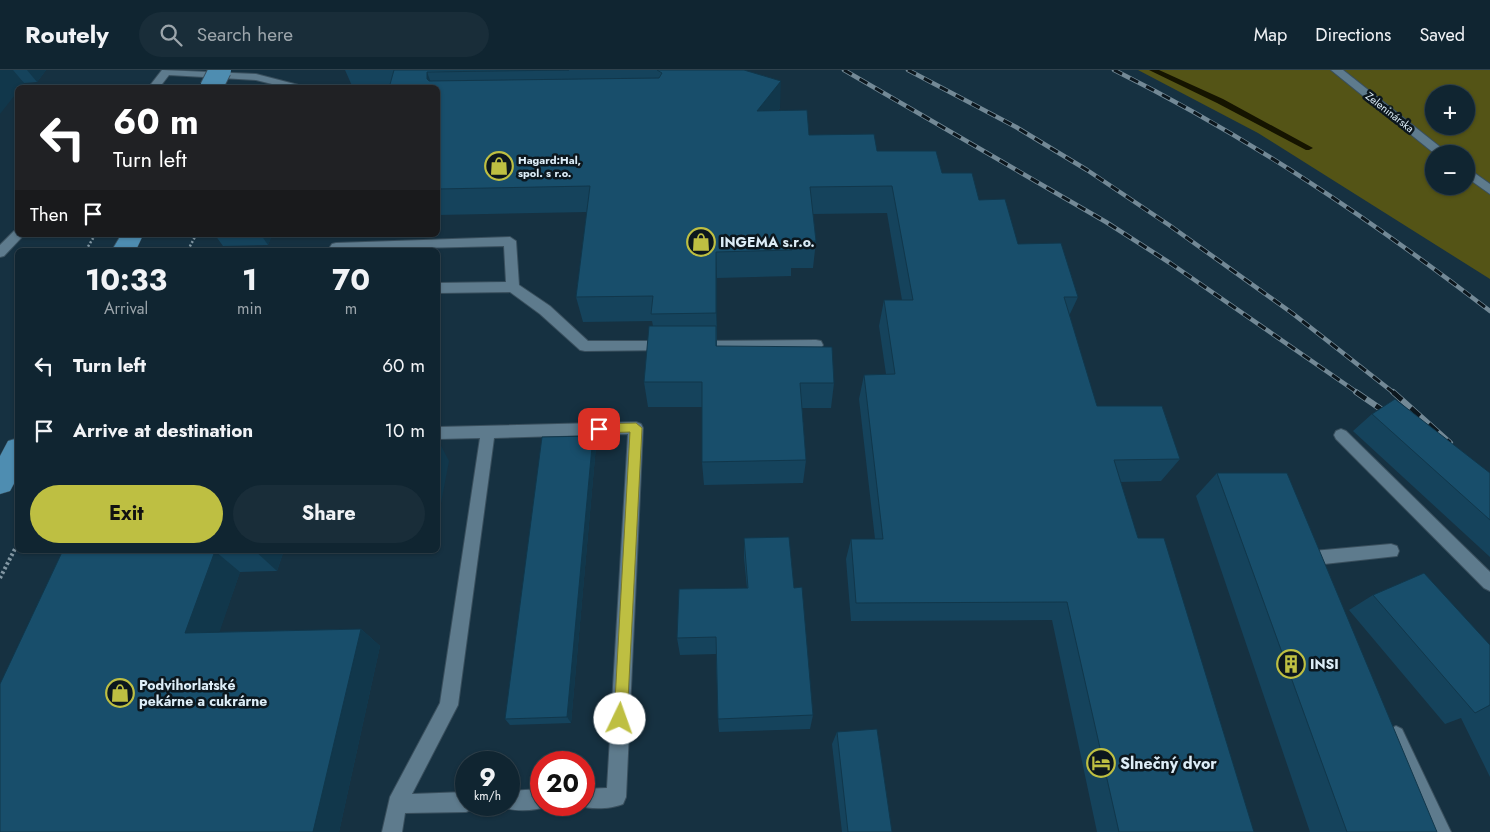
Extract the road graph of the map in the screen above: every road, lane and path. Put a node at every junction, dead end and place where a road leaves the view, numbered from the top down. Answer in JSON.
{"nodes":[{"id":1,"x":220,"y":70,"type":"edge"},
{"id":2,"x":1336,"y":70,"type":"edge"},
{"id":3,"x":167,"y":71,"type":"edge"},
{"id":4,"x":155,"y":85,"type":"edge"},
{"id":5,"x":212,"y":85,"type":"edge"},
{"id":6,"x":292,"y":85,"type":"edge"},
{"id":7,"x":1432,"y":145,"type":"edge"},
{"id":8,"x":1475,"y":179,"type":"edge"},
{"id":9,"x":1490,"y":190,"type":"edge"},
{"id":10,"x":15,"y":237,"type":"edge"},
{"id":11,"x":94,"y":237,"type":"edge"},
{"id":12,"x":335,"y":244,"type":"edge"},
{"id":13,"x":87,"y":248,"type":"edge"},
{"id":14,"x":0,"y":253,"type":"edge"},
{"id":15,"x":513,"y":287,"type":"junction"},
{"id":16,"x":440,"y":288,"type":"edge"},
{"id":17,"x":816,"y":345,"type":"edge"},
{"id":18,"x":488,"y":431,"type":"junction"},
{"id":19,"x":440,"y":433,"type":"edge"},
{"id":20,"x":1341,"y":435,"type":"dead end"},
{"id":21,"x":15,"y":454,"type":"edge"},
{"id":22,"x":0,"y":482,"type":"edge"},
{"id":23,"x":15,"y":549,"type":"edge"},
{"id":24,"x":1391,"y":550,"type":"dead end"},
{"id":25,"x":0,"y":578,"type":"edge"},
{"id":26,"x":1490,"y":583,"type":"edge"},
{"id":27,"x":1325,"y":584,"type":"edge"},
{"id":28,"x":1387,"y":717,"type":"edge"},
{"id":29,"x":595,"y":798,"type":"edge"},
{"id":30,"x":455,"y":802,"type":"edge"},
{"id":31,"x":397,"y":804,"type":"junction"},
{"id":32,"x":392,"y":832,"type":"edge"},
{"id":33,"x":1441,"y":832,"type":"edge"}],
"edges":[{"from":1,"to":5,"type":"main road","bridge":true},
{"from":2,"to":7,"type":"lane","name":"Zeleninárska"},
{"from":3,"to":4,"type":"lane"},
{"from":3,"to":6,"type":"lane"},
{"from":8,"to":9,"type":"lane"},
{"from":10,"to":14,"type":"lane"},
{"from":11,"to":13,"type":"path"},
{"from":12,"to":15,"type":"lane"},
{"from":15,"to":16,"type":"lane"},
{"from":15,"to":17,"type":"lane"},
{"from":18,"to":19,"type":"lane"},
{"from":18,"to":29,"type":"lane"},
{"from":18,"to":31,"type":"lane"},
{"from":20,"to":26,"type":"lane"},
{"from":21,"to":22,"type":"main road"},
{"from":23,"to":25,"type":"path"},
{"from":24,"to":27,"type":"lane"},
{"from":28,"to":33,"type":"lane"},
{"from":30,"to":31,"type":"lane"},
{"from":31,"to":32,"type":"lane"}]}
